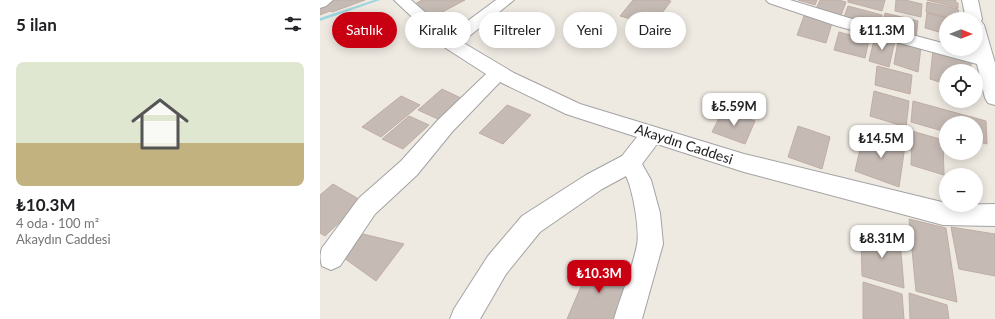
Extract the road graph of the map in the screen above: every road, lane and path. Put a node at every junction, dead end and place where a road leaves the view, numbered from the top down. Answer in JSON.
{"nodes":[{"id":1,"x":325,"y":0,"type":"edge"},
{"id":2,"x":402,"y":0,"type":"edge"},
{"id":3,"x":506,"y":0,"type":"edge"},
{"id":4,"x":774,"y":0,"type":"edge"},
{"id":5,"x":970,"y":0,"type":"edge"},
{"id":6,"x":320,"y":3,"type":"edge"},
{"id":7,"x":415,"y":12,"type":"edge"},
{"id":8,"x":973,"y":12,"type":"edge"},
{"id":9,"x":471,"y":27,"type":"edge"},
{"id":10,"x":458,"y":48,"type":"edge"},
{"id":11,"x":983,"y":52,"type":"edge"},
{"id":12,"x":985,"y":60,"type":"junction"},
{"id":13,"x":498,"y":73,"type":"junction"},
{"id":14,"x":995,"y":98,"type":"edge"},
{"id":15,"x":652,"y":134,"type":"junction"},
{"id":16,"x":630,"y":163,"type":"junction"},
{"id":17,"x":995,"y":214,"type":"edge"},
{"id":18,"x":331,"y":257,"type":"dead end"},
{"id":19,"x":464,"y":319,"type":"edge"},
{"id":20,"x":628,"y":319,"type":"edge"}],
"edges":[{"from":1,"to":6,"type":"street"},
{"from":2,"to":7,"type":"street","name":"Akaydın Caddesi"},
{"from":3,"to":9,"type":"street"},
{"from":4,"to":12,"type":"street"},
{"from":5,"to":8,"type":"street"},
{"from":10,"to":13,"type":"street","name":"Akaydın Caddesi"},
{"from":11,"to":12,"type":"street"},
{"from":12,"to":14,"type":"street"},
{"from":13,"to":15,"type":"street","name":"Akaydın Caddesi"},
{"from":13,"to":18,"type":"street"},
{"from":15,"to":16,"type":"street"},
{"from":15,"to":17,"type":"street","name":"Akaydın Caddesi"},
{"from":16,"to":19,"type":"street"},
{"from":16,"to":20,"type":"street"}]}
